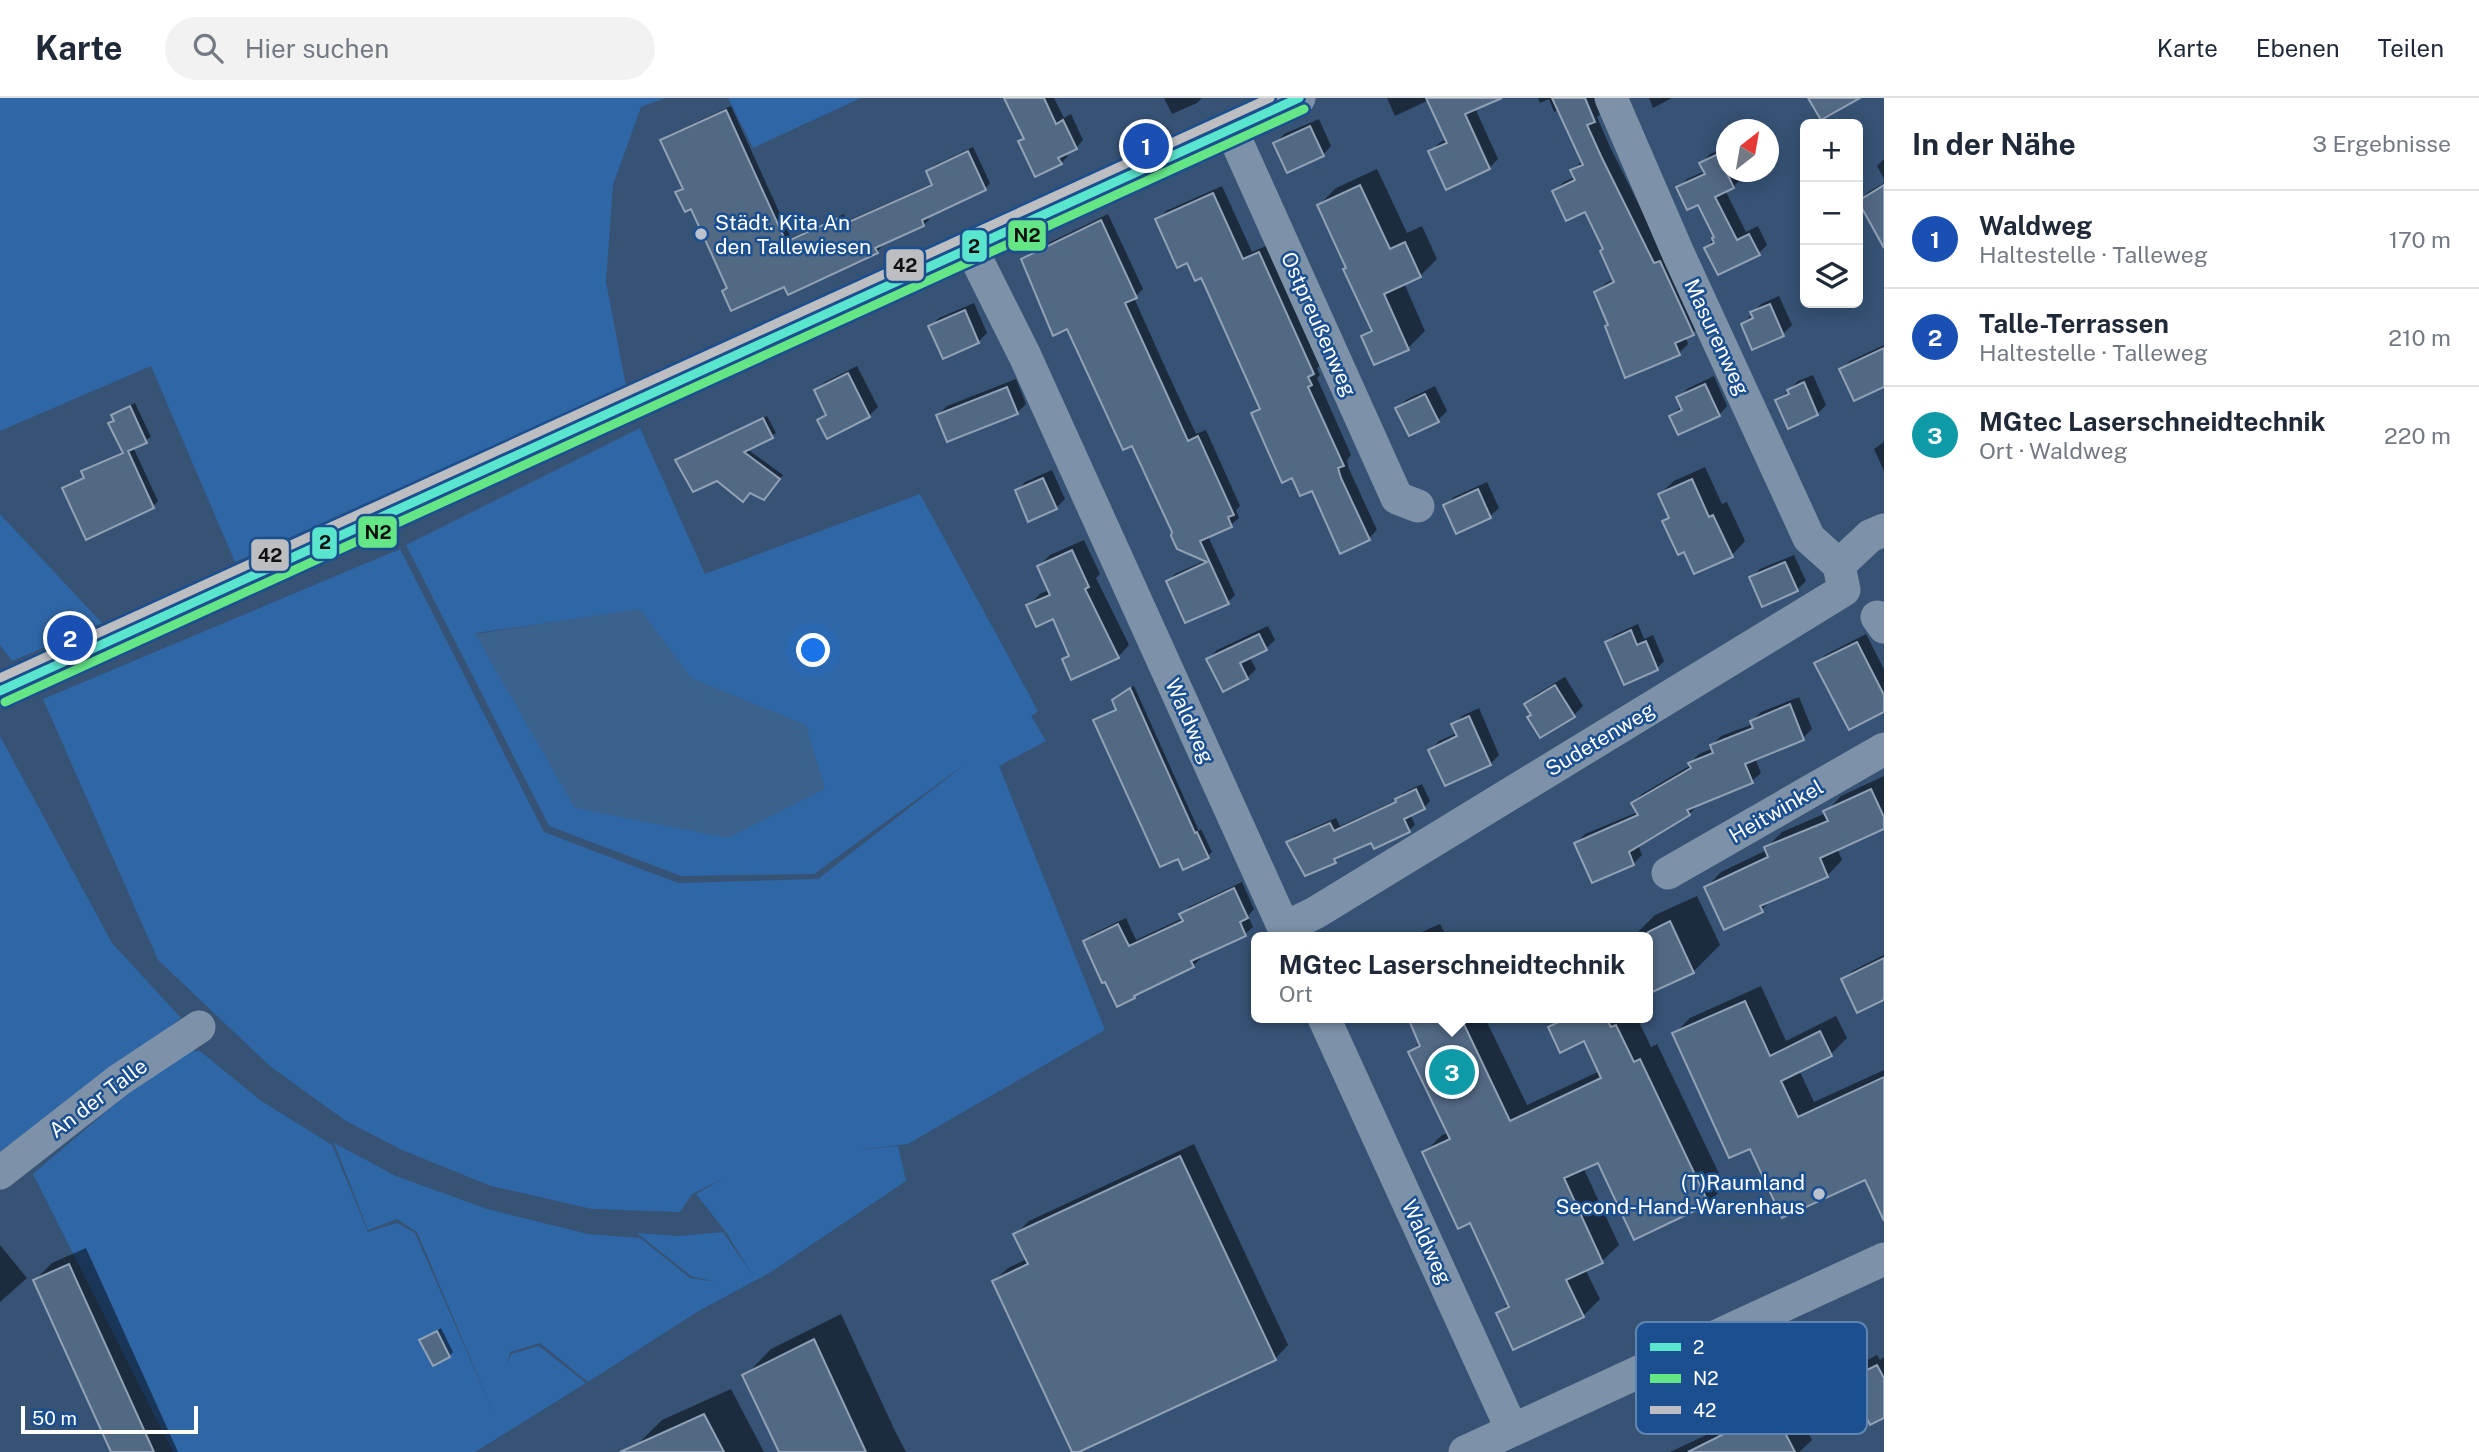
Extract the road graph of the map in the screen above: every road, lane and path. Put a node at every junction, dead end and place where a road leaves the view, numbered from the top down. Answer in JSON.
{"nodes":[{"id":1,"x":1299,"y":98,"type":"edge"},
{"id":2,"x":1611,"y":98,"type":"edge"},
{"id":3,"x":1231,"y":129,"type":"junction"},
{"id":4,"x":971,"y":248,"type":"junction"},
{"id":5,"x":1418,"y":506,"type":"dead end"},
{"id":6,"x":1884,"y":530,"type":"edge"},
{"id":7,"x":1839,"y":565,"type":"junction"},
{"id":8,"x":0,"y":691,"type":"edge"},
{"id":9,"x":1884,"y":749,"type":"edge"},
{"id":10,"x":1668,"y":873,"type":"dead end"},
{"id":11,"x":1284,"y":928,"type":"joint"},
{"id":12,"x":1326,"y":1023,"type":"edge"},
{"id":13,"x":200,"y":1027,"type":"dead end"},
{"id":14,"x":0,"y":1173,"type":"edge"},
{"id":15,"x":1884,"y":1259,"type":"edge"},
{"id":16,"x":1747,"y":1322,"type":"edge"},
{"id":17,"x":1636,"y":1373,"type":"edge"},
{"id":18,"x":1512,"y":1430,"type":"junction"},
{"id":19,"x":1465,"y":1452,"type":"edge"}],
"edges":[{"from":1,"to":3,"type":"street"},
{"from":2,"to":7,"type":"street","name":"Masurenweg"},
{"from":3,"to":4,"type":"street"},
{"from":3,"to":5,"type":"street","name":"Ostpreußenweg"},
{"from":4,"to":8,"type":"street"},
{"from":4,"to":11,"type":"street","name":"Waldweg"},
{"from":6,"to":7,"type":"street"},
{"from":7,"to":11,"type":"street","name":"Sudetenweg"},
{"from":9,"to":10,"type":"street","name":"Heitwinkel"},
{"from":12,"to":18,"type":"street","name":"Waldweg"},
{"from":13,"to":14,"type":"street","name":"An der Talle"},
{"from":15,"to":16,"type":"street"},
{"from":17,"to":18,"type":"street"},
{"from":18,"to":19,"type":"street"}]}
